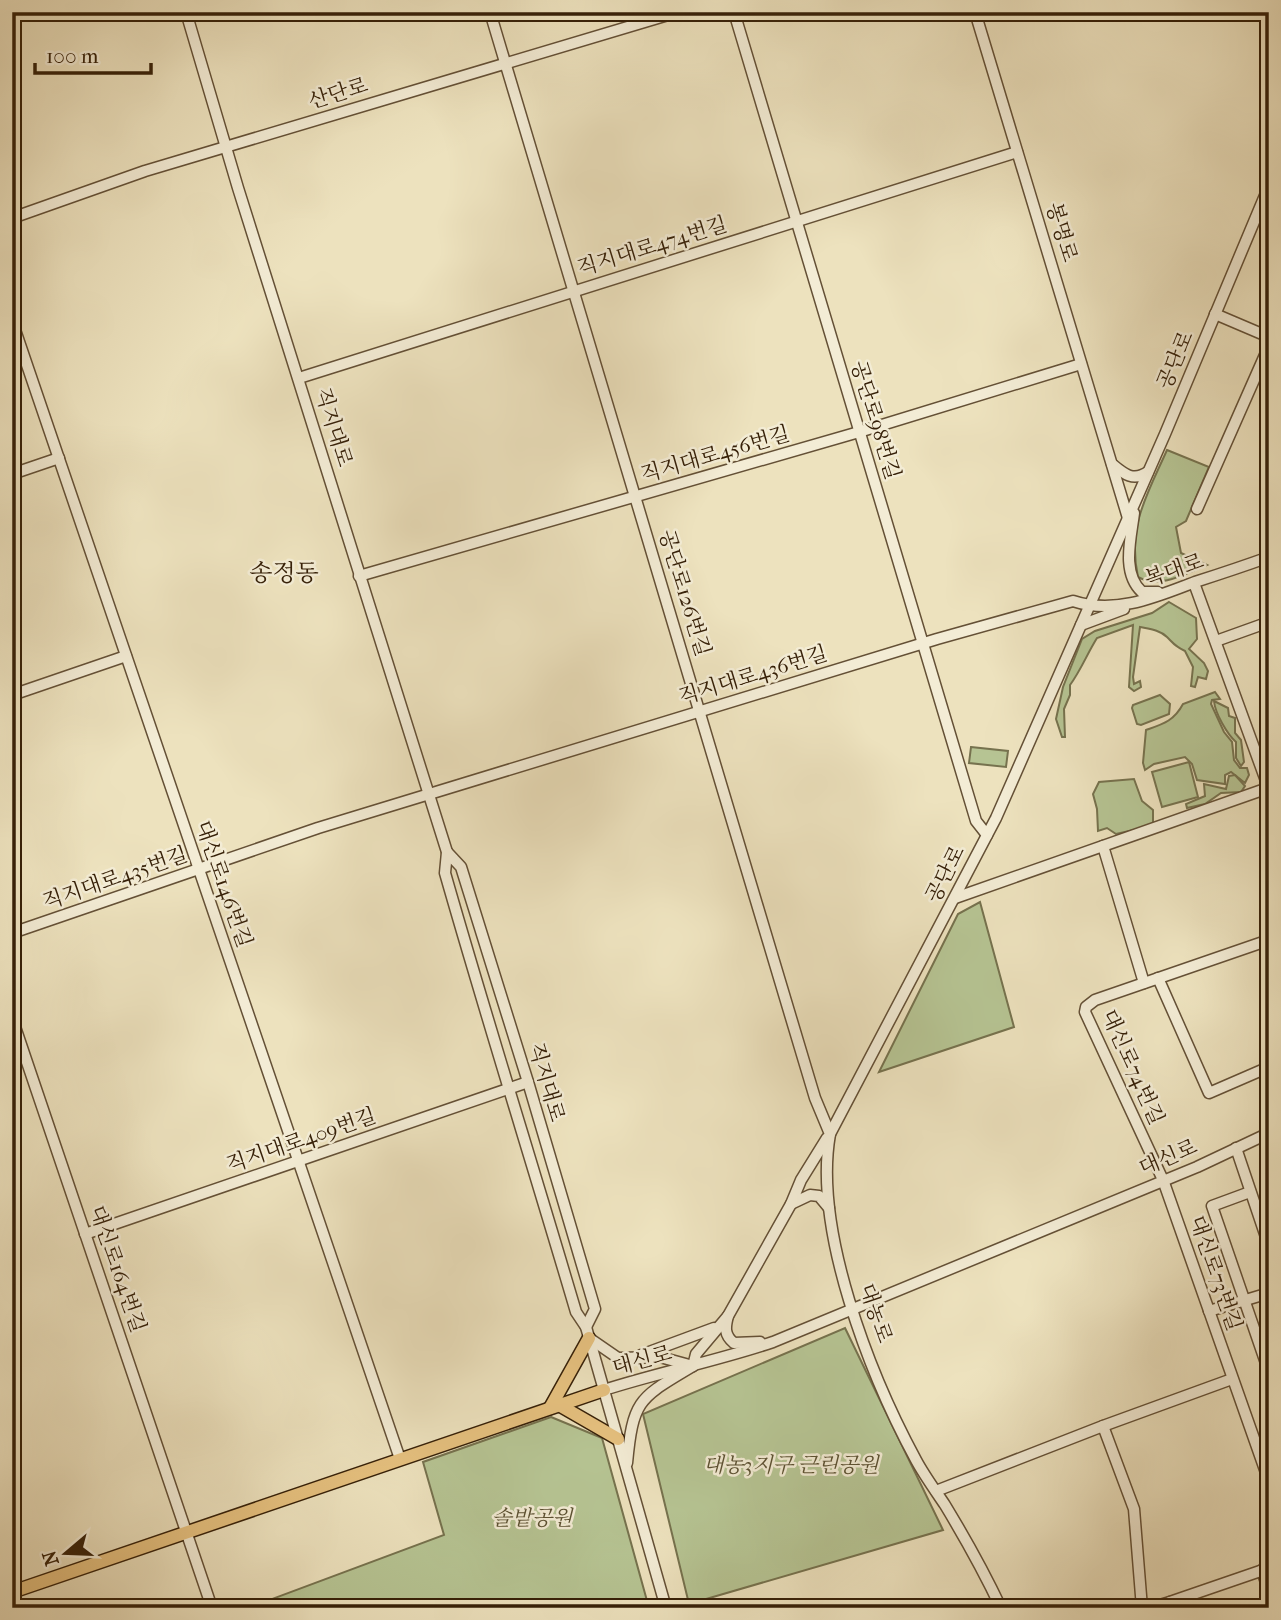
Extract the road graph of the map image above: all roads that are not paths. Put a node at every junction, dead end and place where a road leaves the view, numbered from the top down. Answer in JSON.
{"nodes":[{"id":1,"x":186,"y":12,"type":"edge"},
{"id":2,"x":490,"y":12,"type":"edge"},
{"id":3,"x":678,"y":12,"type":"edge"},
{"id":4,"x":734,"y":12,"type":"edge"},
{"id":5,"x":975,"y":12,"type":"edge"},
{"id":6,"x":505,"y":63,"type":"junction"},
{"id":7,"x":228,"y":146,"type":"junction"},
{"id":8,"x":1017,"y":152,"type":"junction"},
{"id":9,"x":1269,"y":186,"type":"edge"},
{"id":10,"x":12,"y":218,"type":"edge"},
{"id":11,"x":796,"y":221,"type":"junction"},
{"id":12,"x":575,"y":291,"type":"junction"},
{"id":13,"x":1215,"y":314,"type":"junction"},
{"id":14,"x":12,"y":321,"type":"edge"},
{"id":15,"x":1269,"y":337,"type":"edge"},
{"id":16,"x":1269,"y":346,"type":"edge"},
{"id":17,"x":1266,"y":361,"type":"edge"},
{"id":18,"x":1081,"y":364,"type":"junction"},
{"id":19,"x":299,"y":379,"type":"junction"},
{"id":20,"x":859,"y":432,"type":"junction"},
{"id":21,"x":59,"y":458,"type":"junction"},
{"id":22,"x":1112,"y":464,"type":"junction"},
{"id":23,"x":1148,"y":472,"type":"junction"},
{"id":24,"x":12,"y":474,"type":"edge"},
{"id":25,"x":636,"y":496,"type":"junction"},
{"id":26,"x":1135,"y":502,"type":"junction"},
{"id":27,"x":1198,"y":509,"type":"dead end"},
{"id":28,"x":1128,"y":518,"type":"junction"},
{"id":29,"x":1269,"y":557,"type":"edge"},
{"id":30,"x":359,"y":576,"type":"junction"},
{"id":31,"x":1194,"y":583,"type":"junction"},
{"id":32,"x":1167,"y":594,"type":"junction"},
{"id":33,"x":1089,"y":606,"type":"junction"},
{"id":34,"x":1269,"y":622,"type":"edge"},
{"id":35,"x":1081,"y":625,"type":"junction"},
{"id":36,"x":1216,"y":641,"type":"junction"},
{"id":37,"x":924,"y":643,"type":"junction"},
{"id":38,"x":126,"y":656,"type":"junction"},
{"id":39,"x":12,"y":695,"type":"edge"},
{"id":40,"x":700,"y":711,"type":"junction"},
{"id":41,"x":1264,"y":759,"type":"edge"},
{"id":42,"x":1269,"y":788,"type":"edge"},
{"id":43,"x":429,"y":795,"type":"junction"},
{"id":44,"x":987,"y":835,"type":"junction"},
{"id":45,"x":1103,"y":846,"type":"junction"},
{"id":46,"x":447,"y":852,"type":"junction"},
{"id":47,"x":199,"y":870,"type":"junction"},
{"id":48,"x":955,"y":898,"type":"junction"},
{"id":49,"x":12,"y":933,"type":"edge"},
{"id":50,"x":1267,"y":945,"type":"edge"},
{"id":51,"x":1158,"y":978,"type":"junction"},
{"id":52,"x":1144,"y":983,"type":"junction"},
{"id":53,"x":12,"y":1018,"type":"edge"},
{"id":54,"x":1269,"y":1067,"type":"edge"},
{"id":55,"x":528,"y":1082,"type":"junction"},
{"id":56,"x":510,"y":1089,"type":"junction"},
{"id":57,"x":1269,"y":1133,"type":"edge"},
{"id":58,"x":830,"y":1134,"type":"junction"},
{"id":59,"x":1236,"y":1148,"type":"junction"},
{"id":60,"x":298,"y":1161,"type":"junction"},
{"id":61,"x":1163,"y":1180,"type":"junction"},
{"id":62,"x":1250,"y":1192,"type":"junction"},
{"id":63,"x":790,"y":1204,"type":"junction"},
{"id":64,"x":830,"y":1211,"type":"junction"},
{"id":65,"x":85,"y":1234,"type":"junction"},
{"id":66,"x":1268,"y":1243,"type":"edge"},
{"id":67,"x":1269,"y":1293,"type":"edge"},
{"id":68,"x":1244,"y":1301,"type":"junction"},
{"id":69,"x":852,"y":1308,"type":"junction"},
{"id":70,"x":1209,"y":1311,"type":"junction"},
{"id":71,"x":728,"y":1316,"type":"junction"},
{"id":72,"x":717,"y":1327,"type":"junction"},
{"id":73,"x":587,"y":1332,"type":"junction"},
{"id":74,"x":773,"y":1342,"type":"junction"},
{"id":75,"x":629,"y":1359,"type":"junction"},
{"id":76,"x":693,"y":1366,"type":"junction"},
{"id":77,"x":1269,"y":1372,"type":"edge"},
{"id":78,"x":1232,"y":1379,"type":"junction"},
{"id":79,"x":604,"y":1390,"type":"junction"},
{"id":80,"x":555,"y":1407,"type":"junction"},
{"id":81,"x":1103,"y":1426,"type":"junction"},
{"id":82,"x":618,"y":1439,"type":"junction"},
{"id":83,"x":1263,"y":1447,"type":"edge"},
{"id":84,"x":400,"y":1459,"type":"junction"},
{"id":85,"x":627,"y":1471,"type":"junction"},
{"id":86,"x":1269,"y":1481,"type":"edge"},
{"id":87,"x":936,"y":1491,"type":"junction"},
{"id":88,"x":186,"y":1532,"type":"junction"},
{"id":89,"x":1265,"y":1569,"type":"edge"},
{"id":90,"x":12,"y":1592,"type":"edge"},
{"id":91,"x":1269,"y":1592,"type":"edge"},
{"id":92,"x":1171,"y":1605,"type":"edge"},
{"id":93,"x":212,"y":1608,"type":"edge"},
{"id":94,"x":666,"y":1608,"type":"edge"},
{"id":95,"x":1002,"y":1608,"type":"edge"},
{"id":96,"x":1142,"y":1608,"type":"edge"},
{"id":97,"x":1150,"y":1608,"type":"edge"}],
"edges":[{"from":1,"to":7,"type":"street","name":"직지대로"},
{"from":2,"to":6,"type":"street","name":"공단로126번길"},
{"from":3,"to":6,"type":"street","name":"산단로"},
{"from":4,"to":11,"type":"street","name":"공단로98번길"},
{"from":5,"to":8,"type":"street","name":"봉명로"},
{"from":6,"to":7,"type":"street","name":"산단로"},
{"from":6,"to":12,"type":"street","name":"공단로126번길"},
{"from":7,"to":10,"type":"street","name":"산단로"},
{"from":7,"to":19,"type":"street","name":"직지대로"},
{"from":8,"to":11,"type":"street","name":"직지대로474번길"},
{"from":8,"to":18,"type":"street","name":"봉명로"},
{"from":9,"to":13,"type":"street","name":"공단로"},
{"from":11,"to":12,"type":"street","name":"직지대로474번길"},
{"from":11,"to":20,"type":"street","name":"공단로98번길"},
{"from":12,"to":19,"type":"street","name":"직지대로474번길"},
{"from":12,"to":25,"type":"street","name":"공단로126번길"},
{"from":13,"to":15,"type":"street"},
{"from":13,"to":23,"type":"street","name":"공단로"},
{"from":14,"to":21,"type":"street","name":"대신로146번길"},
{"from":16,"to":17,"type":"street"},
{"from":17,"to":27,"type":"street"},
{"from":18,"to":20,"type":"street","name":"직지대로456번길"},
{"from":18,"to":22,"type":"street","name":"봉명로"},
{"from":19,"to":30,"type":"street","name":"직지대로"},
{"from":20,"to":25,"type":"street","name":"직지대로456번길"},
{"from":20,"to":37,"type":"street","name":"공단로98번길"},
{"from":21,"to":24,"type":"street"},
{"from":21,"to":38,"type":"street","name":"대신로146번길"},
{"from":22,"to":23,"type":"street"},
{"from":22,"to":28,"type":"street","name":"봉명로"},
{"from":23,"to":26,"type":"street","name":"공단로"},
{"from":25,"to":30,"type":"street","name":"직지대로456번길"},
{"from":25,"to":40,"type":"street","name":"공단로126번길"},
{"from":26,"to":28,"type":"street","name":"공단로"},
{"from":26,"to":32,"type":"street"},
{"from":28,"to":33,"type":"street","name":"공단로"},
{"from":29,"to":31,"type":"street","name":"복대로"},
{"from":30,"to":43,"type":"street","name":"직지대로"},
{"from":31,"to":32,"type":"street","name":"복대로"},
{"from":31,"to":36,"type":"street"},
{"from":32,"to":33,"type":"street","name":"복대로"},
{"from":32,"to":35,"type":"street"},
{"from":33,"to":35,"type":"street","name":"공단로"},
{"from":33,"to":37,"type":"street","name":"직지대로436번길"},
{"from":34,"to":36,"type":"street"},
{"from":35,"to":44,"type":"street","name":"공단로"},
{"from":36,"to":41,"type":"street"},
{"from":37,"to":40,"type":"street","name":"직지대로436번길"},
{"from":37,"to":44,"type":"street","name":"공단로98번길"},
{"from":38,"to":39,"type":"street"},
{"from":38,"to":47,"type":"street","name":"대신로146번길"},
{"from":40,"to":43,"type":"street","name":"직지대로436번길"},
{"from":40,"to":58,"type":"street","name":"공단로126번길"},
{"from":41,"to":42,"type":"street"},
{"from":42,"to":45,"type":"street"},
{"from":43,"to":46,"type":"street","name":"직지대로"},
{"from":43,"to":47,"type":"street","name":"직지대로435번길"},
{"from":44,"to":48,"type":"street","name":"공단로"},
{"from":45,"to":48,"type":"street"},
{"from":45,"to":52,"type":"street"},
{"from":46,"to":55,"type":"street","name":"직지대로"},
{"from":46,"to":56,"type":"street","name":"직지대로"},
{"from":47,"to":49,"type":"street","name":"직지대로435번길"},
{"from":47,"to":60,"type":"street","name":"대신로146번길"},
{"from":48,"to":58,"type":"street","name":"공단로"},
{"from":50,"to":51,"type":"street"},
{"from":51,"to":52,"type":"street"},
{"from":51,"to":54,"type":"street"},
{"from":52,"to":61,"type":"street","name":"대신로74번길"},
{"from":53,"to":65,"type":"street","name":"대신로164번길"},
{"from":55,"to":56,"type":"street","name":"직지대로409번길"},
{"from":55,"to":73,"type":"street","name":"직지대로"},
{"from":56,"to":60,"type":"street","name":"직지대로409번길"},
{"from":56,"to":73,"type":"street","name":"직지대로"},
{"from":57,"to":59,"type":"street","name":"대신로"},
{"from":58,"to":63,"type":"street","name":"공단로"},
{"from":58,"to":64,"type":"street","name":"대농로"},
{"from":59,"to":61,"type":"street","name":"대신로"},
{"from":59,"to":62,"type":"street"},
{"from":60,"to":65,"type":"street","name":"직지대로409번길"},
{"from":60,"to":84,"type":"street","name":"대신로146번길"},
{"from":61,"to":69,"type":"street","name":"대신로"},
{"from":61,"to":70,"type":"street","name":"대신로73번길"},
{"from":62,"to":66,"type":"street"},
{"from":62,"to":68,"type":"street"},
{"from":63,"to":64,"type":"street"},
{"from":63,"to":71,"type":"street","name":"공단로"},
{"from":64,"to":69,"type":"street","name":"대농로"},
{"from":65,"to":88,"type":"street","name":"대신로164번길"},
{"from":67,"to":68,"type":"street"},
{"from":68,"to":70,"type":"street"},
{"from":68,"to":77,"type":"street"},
{"from":69,"to":74,"type":"street","name":"대신로"},
{"from":69,"to":87,"type":"street","name":"대농로"},
{"from":70,"to":78,"type":"street","name":"대신로73번길"},
{"from":71,"to":72,"type":"street","name":"공단로"},
{"from":71,"to":74,"type":"street"},
{"from":72,"to":75,"type":"street"},
{"from":72,"to":76,"type":"street","name":"공단로"},
{"from":73,"to":75,"type":"street"},
{"from":73,"to":79,"type":"street","name":"직지대로"},
{"from":73,"to":80,"type":"main road"},
{"from":74,"to":76,"type":"street","name":"대신로"},
{"from":75,"to":76,"type":"street"},
{"from":76,"to":79,"type":"street","name":"대신로"},
{"from":76,"to":85,"type":"street"},
{"from":78,"to":81,"type":"street"},
{"from":78,"to":83,"type":"street","name":"대신로73번길"},
{"from":79,"to":80,"type":"main road","name":"대신로"},
{"from":79,"to":82,"type":"street","name":"직지대로"},
{"from":80,"to":82,"type":"main road"},
{"from":80,"to":84,"type":"main road","name":"대신로"},
{"from":81,"to":87,"type":"street"},
{"from":81,"to":96,"type":"street"},
{"from":82,"to":85,"type":"street","name":"직지대로"},
{"from":83,"to":86,"type":"street","name":"대신로73번길"},
{"from":84,"to":88,"type":"main road","name":"대신로"},
{"from":85,"to":94,"type":"street","name":"직지대로"},
{"from":87,"to":95,"type":"street","name":"대농로"},
{"from":88,"to":90,"type":"main road","name":"대신로"},
{"from":88,"to":93,"type":"street","name":"대신로164번길"},
{"from":89,"to":91,"type":"street"},
{"from":89,"to":92,"type":"street"},
{"from":92,"to":97,"type":"street"}]}
